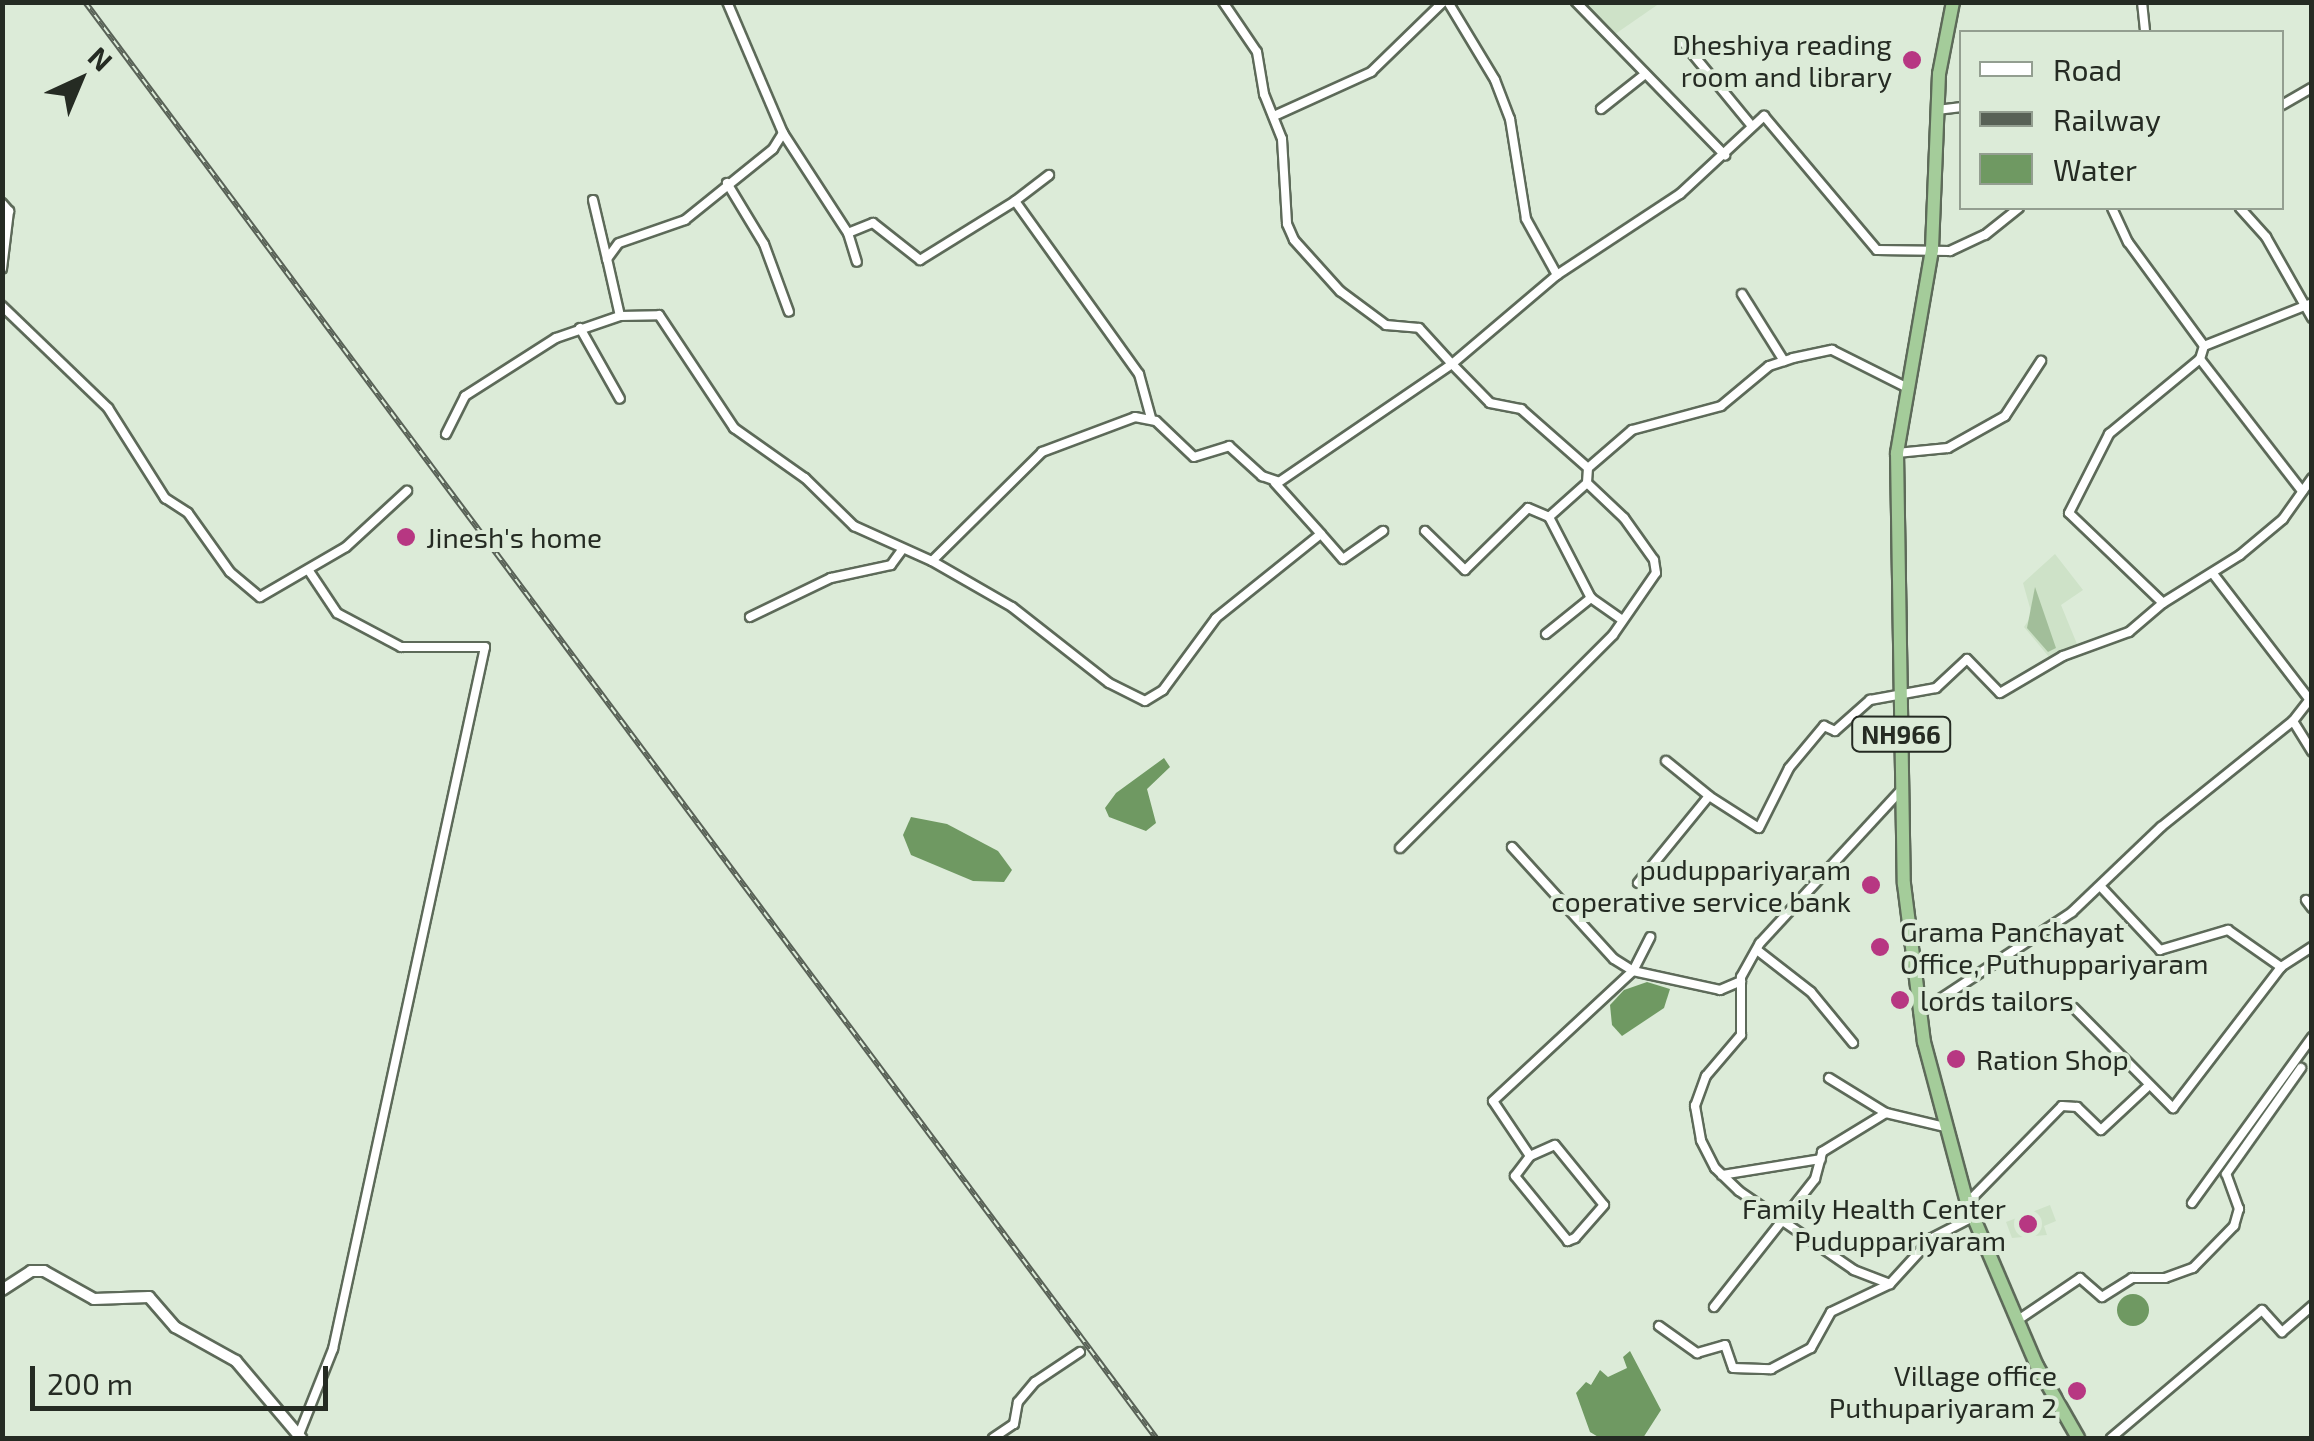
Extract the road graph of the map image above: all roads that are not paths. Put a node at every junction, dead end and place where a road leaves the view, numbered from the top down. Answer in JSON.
{"nodes":[{"id":1,"x":727,"y":2,"type":"edge"},
{"id":2,"x":1223,"y":2,"type":"edge"},
{"id":3,"x":1446,"y":2,"type":"edge"},
{"id":4,"x":1576,"y":2,"type":"edge"},
{"id":5,"x":1954,"y":2,"type":"edge"},
{"id":6,"x":2142,"y":2,"type":"edge"},
{"id":7,"x":2145,"y":30,"type":"edge"},
{"id":8,"x":1682,"y":41,"type":"dead end"},
{"id":9,"x":1644,"y":74,"type":"junction"},
{"id":10,"x":2312,"y":88,"type":"edge"},
{"id":11,"x":2284,"y":104,"type":"edge"},
{"id":12,"x":1959,"y":107,"type":"edge"},
{"id":13,"x":1602,"y":108,"type":"dead end"},
{"id":14,"x":1938,"y":110,"type":"junction"},
{"id":15,"x":1274,"y":116,"type":"junction"},
{"id":16,"x":1751,"y":125,"type":"junction"},
{"id":17,"x":784,"y":133,"type":"junction"},
{"id":18,"x":1725,"y":155,"type":"junction"},
{"id":19,"x":1049,"y":175,"type":"dead end"},
{"id":20,"x":727,"y":184,"type":"junction"},
{"id":21,"x":593,"y":200,"type":"dead end"},
{"id":22,"x":1015,"y":201,"type":"junction"},
{"id":23,"x":2,"y":203,"type":"edge"},
{"id":24,"x":2017,"y":210,"type":"edge"},
{"id":25,"x":2116,"y":210,"type":"edge"},
{"id":26,"x":2242,"y":210,"type":"edge"},
{"id":27,"x":848,"y":233,"type":"junction"},
{"id":28,"x":1932,"y":250,"type":"junction"},
{"id":29,"x":607,"y":258,"type":"junction"},
{"id":30,"x":857,"y":262,"type":"dead end"},
{"id":31,"x":2,"y":269,"type":"edge"},
{"id":32,"x":1557,"y":276,"type":"junction"},
{"id":33,"x":1742,"y":294,"type":"dead end"},
{"id":34,"x":2307,"y":304,"type":"edge"},
{"id":35,"x":2,"y":306,"type":"edge"},
{"id":36,"x":789,"y":312,"type":"dead end"},
{"id":37,"x":620,"y":316,"type":"junction"},
{"id":38,"x":2312,"y":318,"type":"edge"},
{"id":39,"x":580,"y":328,"type":"junction"},
{"id":40,"x":2204,"y":346,"type":"junction"},
{"id":41,"x":2200,"y":359,"type":"junction"},
{"id":42,"x":1784,"y":361,"type":"junction"},
{"id":43,"x":2041,"y":361,"type":"dead end"},
{"id":44,"x":1452,"y":364,"type":"junction"},
{"id":45,"x":1904,"y":386,"type":"junction"},
{"id":46,"x":620,"y":400,"type":"dead end"},
{"id":47,"x":1151,"y":418,"type":"junction"},
{"id":48,"x":446,"y":434,"type":"dead end"},
{"id":49,"x":1896,"y":453,"type":"junction"},
{"id":50,"x":1588,"y":468,"type":"junction"},
{"id":51,"x":2312,"y":478,"type":"edge"},
{"id":52,"x":1272,"y":481,"type":"junction"},
{"id":53,"x":1587,"y":483,"type":"junction"},
{"id":54,"x":407,"y":491,"type":"dead end"},
{"id":55,"x":2302,"y":492,"type":"junction"},
{"id":56,"x":1549,"y":517,"type":"junction"},
{"id":57,"x":1383,"y":531,"type":"dead end"},
{"id":58,"x":1425,"y":531,"type":"dead end"},
{"id":59,"x":1321,"y":534,"type":"junction"},
{"id":60,"x":902,"y":550,"type":"junction"},
{"id":61,"x":932,"y":561,"type":"junction"},
{"id":62,"x":308,"y":571,"type":"junction"},
{"id":63,"x":2214,"y":576,"type":"junction"},
{"id":64,"x":1591,"y":598,"type":"junction"},
{"id":65,"x":2163,"y":602,"type":"junction"},
{"id":66,"x":750,"y":617,"type":"dead end"},
{"id":67,"x":1620,"y":619,"type":"junction"},
{"id":68,"x":1546,"y":634,"type":"dead end"},
{"id":69,"x":1900,"y":693,"type":"junction"},
{"id":70,"x":2310,"y":698,"type":"edge"},
{"id":71,"x":2293,"y":721,"type":"junction"},
{"id":72,"x":2312,"y":751,"type":"edge"},
{"id":73,"x":1666,"y":761,"type":"dead end"},
{"id":74,"x":1901,"y":790,"type":"junction"},
{"id":75,"x":1709,"y":796,"type":"junction"},
{"id":76,"x":1512,"y":847,"type":"dead end"},
{"id":77,"x":1400,"y":848,"type":"dead end"},
{"id":78,"x":1638,"y":883,"type":"dead end"},
{"id":79,"x":2102,"y":888,"type":"junction"},
{"id":80,"x":1650,"y":937,"type":"dead end"},
{"id":81,"x":2312,"y":947,"type":"edge"},
{"id":82,"x":1757,"y":950,"type":"junction"},
{"id":83,"x":2281,"y":967,"type":"junction"},
{"id":84,"x":1633,"y":971,"type":"junction"},
{"id":85,"x":1742,"y":981,"type":"junction"},
{"id":86,"x":2074,"y":1008,"type":"dead end"},
{"id":87,"x":1920,"y":1012,"type":"junction"},
{"id":88,"x":2312,"y":1037,"type":"edge"},
{"id":89,"x":1853,"y":1043,"type":"dead end"},
{"id":90,"x":2298,"y":1064,"type":"junction"},
{"id":91,"x":1830,"y":1078,"type":"dead end"},
{"id":92,"x":2312,"y":1078,"type":"edge"},
{"id":93,"x":2146,"y":1088,"type":"junction"},
{"id":94,"x":1886,"y":1113,"type":"junction"},
{"id":95,"x":1946,"y":1127,"type":"junction"},
{"id":96,"x":1530,"y":1156,"type":"junction"},
{"id":97,"x":1820,"y":1159,"type":"junction"},
{"id":98,"x":1722,"y":1175,"type":"junction"},
{"id":99,"x":1967,"y":1202,"type":"junction"},
{"id":100,"x":2192,"y":1203,"type":"dead end"},
{"id":101,"x":1973,"y":1216,"type":"junction"},
{"id":102,"x":1784,"y":1218,"type":"junction"},
{"id":103,"x":1890,"y":1284,"type":"junction"},
{"id":104,"x":2,"y":1290,"type":"edge"},
{"id":105,"x":2312,"y":1306,"type":"edge"},
{"id":106,"x":1714,"y":1307,"type":"dead end"},
{"id":107,"x":2018,"y":1320,"type":"junction"},
{"id":108,"x":1659,"y":1326,"type":"dead end"},
{"id":109,"x":1080,"y":1352,"type":"dead end"},
{"id":110,"x":299,"y":1438,"type":"edge"},
{"id":111,"x":993,"y":1438,"type":"edge"},
{"id":112,"x":2078,"y":1438,"type":"edge"},
{"id":113,"x":2110,"y":1438,"type":"edge"}],
"edges":[{"from":1,"to":17,"type":"street"},
{"from":2,"to":15,"type":"street"},
{"from":3,"to":15,"type":"street"},
{"from":3,"to":32,"type":"street"},
{"from":4,"to":9,"type":"street"},
{"from":5,"to":14,"type":"highway","number":"NH966"},
{"from":6,"to":7,"type":"street"},
{"from":8,"to":16,"type":"street"},
{"from":9,"to":13,"type":"street"},
{"from":9,"to":18,"type":"street"},
{"from":10,"to":11,"type":"street"},
{"from":12,"to":14,"type":"street"},
{"from":14,"to":28,"type":"highway","number":"NH966"},
{"from":15,"to":44,"type":"street"},
{"from":16,"to":18,"type":"street"},
{"from":16,"to":28,"type":"street"},
{"from":17,"to":20,"type":"street"},
{"from":17,"to":27,"type":"street"},
{"from":18,"to":32,"type":"street"},
{"from":19,"to":22,"type":"street"},
{"from":20,"to":29,"type":"street"},
{"from":20,"to":36,"type":"street"},
{"from":21,"to":29,"type":"street"},
{"from":22,"to":27,"type":"street"},
{"from":22,"to":47,"type":"street"},
{"from":23,"to":31,"type":"street"},
{"from":24,"to":28,"type":"street"},
{"from":25,"to":40,"type":"street"},
{"from":26,"to":34,"type":"street"},
{"from":27,"to":30,"type":"street"},
{"from":28,"to":45,"type":"highway","number":"NH966"},
{"from":29,"to":37,"type":"street"},
{"from":32,"to":44,"type":"street"},
{"from":33,"to":42,"type":"street"},
{"from":34,"to":38,"type":"street"},
{"from":34,"to":40,"type":"street"},
{"from":35,"to":62,"type":"street"},
{"from":37,"to":39,"type":"street"},
{"from":37,"to":60,"type":"street"},
{"from":39,"to":46,"type":"street"},
{"from":39,"to":48,"type":"street"},
{"from":40,"to":41,"type":"street"},
{"from":41,"to":55,"type":"street"},
{"from":41,"to":65,"type":"street"},
{"from":42,"to":45,"type":"street"},
{"from":42,"to":50,"type":"street"},
{"from":43,"to":49,"type":"street"},
{"from":44,"to":50,"type":"street"},
{"from":44,"to":52,"type":"street"},
{"from":45,"to":49,"type":"highway","number":"NH966"},
{"from":47,"to":52,"type":"street"},
{"from":47,"to":61,"type":"street"},
{"from":49,"to":69,"type":"highway","number":"NH966"},
{"from":50,"to":53,"type":"street"},
{"from":51,"to":55,"type":"street"},
{"from":52,"to":59,"type":"street"},
{"from":53,"to":56,"type":"street"},
{"from":53,"to":67,"type":"street"},
{"from":54,"to":62,"type":"street"},
{"from":55,"to":63,"type":"street"},
{"from":56,"to":58,"type":"street"},
{"from":56,"to":64,"type":"street"},
{"from":57,"to":59,"type":"street"},
{"from":59,"to":61,"type":"street"},
{"from":60,"to":61,"type":"street"},
{"from":60,"to":66,"type":"street"},
{"from":62,"to":110,"type":"street"},
{"from":63,"to":65,"type":"street"},
{"from":63,"to":70,"type":"street"},
{"from":64,"to":67,"type":"street"},
{"from":64,"to":68,"type":"street"},
{"from":65,"to":69,"type":"street"},
{"from":67,"to":77,"type":"street"},
{"from":69,"to":74,"type":"highway","number":"NH966"},
{"from":69,"to":75,"type":"street"},
{"from":70,"to":71,"type":"street"},
{"from":71,"to":72,"type":"street"},
{"from":71,"to":79,"type":"street"},
{"from":73,"to":75,"type":"street"},
{"from":74,"to":82,"type":"street"},
{"from":74,"to":87,"type":"highway","number":"NH966"},
{"from":75,"to":78,"type":"street"},
{"from":76,"to":84,"type":"street"},
{"from":79,"to":83,"type":"street"},
{"from":79,"to":87,"type":"street"},
{"from":80,"to":84,"type":"street"},
{"from":81,"to":83,"type":"street"},
{"from":82,"to":85,"type":"street"},
{"from":82,"to":89,"type":"street"},
{"from":83,"to":93,"type":"street"},
{"from":84,"to":85,"type":"street"},
{"from":84,"to":96,"type":"street"},
{"from":85,"to":98,"type":"street"},
{"from":86,"to":93,"type":"street"},
{"from":87,"to":95,"type":"highway","number":"NH966"},
{"from":88,"to":90,"type":"street"},
{"from":90,"to":92,"type":"street"},
{"from":90,"to":100,"type":"street"},
{"from":90,"to":107,"type":"street"},
{"from":91,"to":94,"type":"street"},
{"from":93,"to":99,"type":"street"},
{"from":94,"to":95,"type":"street"},
{"from":94,"to":97,"type":"street"},
{"from":95,"to":99,"type":"highway","number":"NH966"},
{"from":96,"to":96,"type":"street"},
{"from":97,"to":98,"type":"street"},
{"from":97,"to":102,"type":"street"},
{"from":98,"to":102,"type":"street"},
{"from":99,"to":101,"type":"highway","number":"NH966"},
{"from":101,"to":103,"type":"street"},
{"from":101,"to":107,"type":"highway","number":"NH966"},
{"from":102,"to":103,"type":"street"},
{"from":102,"to":106,"type":"street"},
{"from":103,"to":108,"type":"street"},
{"from":104,"to":110,"type":"street"},
{"from":105,"to":113,"type":"street"},
{"from":107,"to":112,"type":"highway","number":"NH966"},
{"from":109,"to":111,"type":"street"}]}
